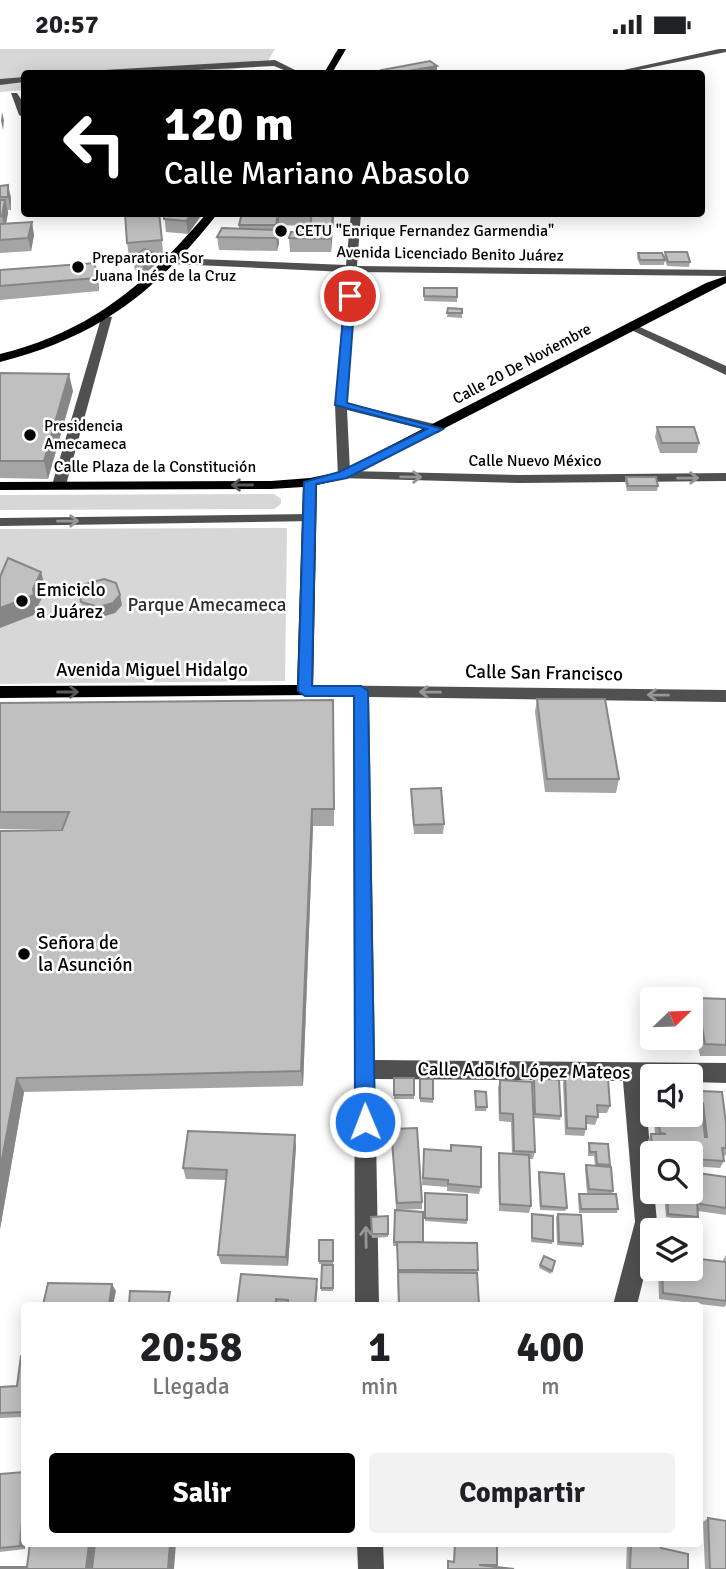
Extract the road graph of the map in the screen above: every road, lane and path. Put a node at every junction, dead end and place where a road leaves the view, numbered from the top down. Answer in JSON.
{"nodes":[{"id":1,"x":342,"y":49,"type":"edge"},
{"id":2,"x":726,"y":50,"type":"edge"},
{"id":3,"x":155,"y":70,"type":"edge"},
{"id":4,"x":290,"y":70,"type":"edge"},
{"id":5,"x":330,"y":70,"type":"edge"},
{"id":6,"x":629,"y":70,"type":"edge"},
{"id":7,"x":21,"y":80,"type":"edge"},
{"id":8,"x":0,"y":82,"type":"edge"},
{"id":9,"x":14,"y":95,"type":"dead end"},
{"id":10,"x":21,"y":106,"type":"edge"},
{"id":11,"x":210,"y":217,"type":"edge"},
{"id":12,"x":356,"y":217,"type":"edge"},
{"id":13,"x":173,"y":261,"type":"junction"},
{"id":14,"x":352,"y":269,"type":"junction"},
{"id":15,"x":724,"y":273,"type":"edge"},
{"id":16,"x":106,"y":317,"type":"junction"},
{"id":17,"x":631,"y":326,"type":"junction"},
{"id":18,"x":0,"y":358,"type":"edge"},
{"id":19,"x":726,"y":371,"type":"edge"},
{"id":20,"x":341,"y":405,"type":"junction"},
{"id":21,"x":438,"y":429,"type":"junction"},
{"id":22,"x":343,"y":475,"type":"junction"},
{"id":23,"x":726,"y":477,"type":"edge"},
{"id":24,"x":310,"y":482,"type":"junction"},
{"id":25,"x":59,"y":485,"type":"junction"},
{"id":26,"x":0,"y":486,"type":"edge"},
{"id":27,"x":309,"y":518,"type":"junction"},
{"id":28,"x":0,"y":522,"type":"edge"},
{"id":29,"x":305,"y":691,"type":"junction"},
{"id":30,"x":361,"y":691,"type":"junction"},
{"id":31,"x":0,"y":692,"type":"edge"},
{"id":32,"x":726,"y":697,"type":"edge"},
{"id":33,"x":364,"y":1069,"type":"junction"},
{"id":34,"x":633,"y":1072,"type":"junction"},
{"id":35,"x":726,"y":1073,"type":"edge"},
{"id":36,"x":367,"y":1302,"type":"edge"},
{"id":37,"x":626,"y":1302,"type":"edge"},
{"id":38,"x":370,"y":1547,"type":"edge"},
{"id":39,"x":371,"y":1569,"type":"edge"}],
"edges":[{"from":1,"to":5,"type":"main road"},
{"from":2,"to":6,"type":"street"},
{"from":3,"to":4,"type":"street"},
{"from":7,"to":8,"type":"street"},
{"from":9,"to":10,"type":"street"},
{"from":11,"to":13,"type":"main road"},
{"from":12,"to":14,"type":"street"},
{"from":13,"to":14,"type":"street","name":"Avenida Licenciado Benito Juárez"},
{"from":13,"to":16,"type":"main road"},
{"from":14,"to":15,"type":"street","name":"Avenida Licenciado Benito Juárez"},
{"from":14,"to":20,"type":"street"},
{"from":15,"to":17,"type":"main road","name":"Calle 20 De Noviembre"},
{"from":16,"to":18,"type":"main road"},
{"from":16,"to":25,"type":"street"},
{"from":17,"to":19,"type":"street"},
{"from":17,"to":21,"type":"main road","name":"Calle 20 De Noviembre"},
{"from":20,"to":21,"type":"street"},
{"from":20,"to":22,"type":"street"},
{"from":21,"to":22,"type":"main road","name":"Calle 20 De Noviembre"},
{"from":22,"to":23,"type":"street","name":"Calle Nuevo México","one_way":true},
{"from":22,"to":24,"type":"main road","name":"Calle 20 De Noviembre"},
{"from":24,"to":25,"type":"main road","name":"Calle Plaza de la Constitución","one_way":true},
{"from":24,"to":27,"type":"main road"},
{"from":25,"to":26,"type":"main road","name":"Calle Plaza de la Constitución"},
{"from":28,"to":27,"type":"street","one_way":true},
{"from":27,"to":29,"type":"main road"},
{"from":29,"to":30,"type":"street","name":"Calle San Francisco"},
{"from":31,"to":29,"type":"main road","name":"Avenida Miguel Hidalgo","one_way":true},
{"from":32,"to":30,"type":"street","name":"Calle San Francisco","one_way":true},
{"from":30,"to":33,"type":"street"},
{"from":33,"to":34,"type":"street","name":"Calle Adolfo López Mateos"},
{"from":36,"to":33,"type":"street","one_way":true},
{"from":34,"to":35,"type":"street","name":"Calle Adolfo López Mateos"},
{"from":34,"to":37,"type":"street"},
{"from":38,"to":39,"type":"street"}]}
